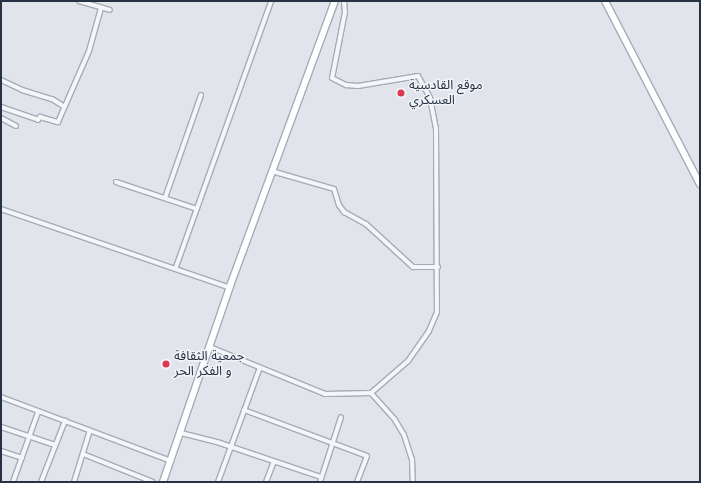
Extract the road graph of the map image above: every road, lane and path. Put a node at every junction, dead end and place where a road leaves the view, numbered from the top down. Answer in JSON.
{"nodes":[{"id":1,"x":79,"y":1,"type":"edge"},
{"id":2,"x":271,"y":1,"type":"edge"},
{"id":3,"x":335,"y":1,"type":"edge"},
{"id":4,"x":344,"y":1,"type":"edge"},
{"id":5,"x":605,"y":1,"type":"edge"},
{"id":6,"x":101,"y":8,"type":"junction"},
{"id":7,"x":110,"y":10,"type":"dead end"},
{"id":8,"x":1,"y":80,"type":"edge"},
{"id":9,"x":201,"y":95,"type":"dead end"},
{"id":10,"x":1,"y":107,"type":"edge"},
{"id":11,"x":65,"y":107,"type":"junction"},
{"id":12,"x":1,"y":118,"type":"edge"},
{"id":13,"x":16,"y":126,"type":"dead end"},
{"id":14,"x":274,"y":172,"type":"junction"},
{"id":15,"x":116,"y":182,"type":"dead end"},
{"id":16,"x":700,"y":184,"type":"edge"},
{"id":17,"x":165,"y":198,"type":"junction"},
{"id":18,"x":1,"y":209,"type":"edge"},
{"id":19,"x":197,"y":209,"type":"junction"},
{"id":20,"x":176,"y":267,"type":"dead end"},
{"id":21,"x":438,"y":267,"type":"junction"},
{"id":22,"x":230,"y":288,"type":"junction"},
{"id":23,"x":210,"y":347,"type":"junction"},
{"id":24,"x":260,"y":367,"type":"junction"},
{"id":25,"x":371,"y":393,"type":"junction"},
{"id":26,"x":1,"y":397,"type":"edge"},
{"id":27,"x":244,"y":410,"type":"junction"},
{"id":28,"x":38,"y":412,"type":"junction"},
{"id":29,"x":341,"y":417,"type":"dead end"},
{"id":30,"x":65,"y":421,"type":"junction"},
{"id":31,"x":1,"y":427,"type":"edge"},
{"id":32,"x":90,"y":430,"type":"junction"},
{"id":33,"x":181,"y":433,"type":"junction"},
{"id":34,"x":30,"y":438,"type":"junction"},
{"id":35,"x":333,"y":443,"type":"junction"},
{"id":36,"x":55,"y":445,"type":"junction"},
{"id":37,"x":231,"y":446,"type":"junction"},
{"id":38,"x":1,"y":451,"type":"edge"},
{"id":39,"x":83,"y":454,"type":"junction"},
{"id":40,"x":22,"y":458,"type":"junction"},
{"id":41,"x":171,"y":461,"type":"junction"},
{"id":42,"x":274,"y":461,"type":"junction"},
{"id":43,"x":321,"y":477,"type":"junction"},
{"id":44,"x":13,"y":482,"type":"edge"},
{"id":45,"x":41,"y":482,"type":"edge"},
{"id":46,"x":74,"y":482,"type":"edge"},
{"id":47,"x":152,"y":482,"type":"edge"},
{"id":48,"x":163,"y":482,"type":"edge"},
{"id":49,"x":218,"y":482,"type":"edge"},
{"id":50,"x":266,"y":482,"type":"edge"},
{"id":51,"x":320,"y":482,"type":"edge"},
{"id":52,"x":358,"y":482,"type":"edge"},
{"id":53,"x":413,"y":482,"type":"edge"}],
"edges":[{"from":1,"to":6,"type":"street"},
{"from":2,"to":19,"type":"street"},
{"from":3,"to":14,"type":"street"},
{"from":4,"to":21,"type":"street"},
{"from":5,"to":16,"type":"street"},
{"from":6,"to":7,"type":"street"},
{"from":6,"to":11,"type":"street"},
{"from":8,"to":11,"type":"street"},
{"from":9,"to":17,"type":"street"},
{"from":10,"to":11,"type":"street"},
{"from":12,"to":13,"type":"street"},
{"from":14,"to":21,"type":"street"},
{"from":14,"to":22,"type":"street"},
{"from":15,"to":17,"type":"street"},
{"from":17,"to":19,"type":"street"},
{"from":18,"to":22,"type":"street"},
{"from":19,"to":20,"type":"street"},
{"from":21,"to":25,"type":"street"},
{"from":22,"to":23,"type":"street"},
{"from":23,"to":24,"type":"street"},
{"from":23,"to":33,"type":"street"},
{"from":24,"to":25,"type":"street"},
{"from":24,"to":27,"type":"street"},
{"from":25,"to":53,"type":"street"},
{"from":26,"to":28,"type":"street"},
{"from":27,"to":35,"type":"street"},
{"from":27,"to":37,"type":"street"},
{"from":28,"to":30,"type":"street"},
{"from":28,"to":34,"type":"street"},
{"from":29,"to":35,"type":"street"},
{"from":30,"to":32,"type":"street"},
{"from":30,"to":36,"type":"street"},
{"from":31,"to":34,"type":"street"},
{"from":32,"to":39,"type":"street"},
{"from":32,"to":41,"type":"street"},
{"from":33,"to":37,"type":"street"},
{"from":33,"to":41,"type":"street"},
{"from":34,"to":36,"type":"street"},
{"from":34,"to":40,"type":"street"},
{"from":35,"to":43,"type":"street"},
{"from":35,"to":52,"type":"street"},
{"from":36,"to":45,"type":"street"},
{"from":37,"to":42,"type":"street"},
{"from":37,"to":49,"type":"street"},
{"from":38,"to":40,"type":"street"},
{"from":39,"to":46,"type":"street"},
{"from":39,"to":47,"type":"street"},
{"from":40,"to":44,"type":"street"},
{"from":41,"to":48,"type":"street"},
{"from":42,"to":43,"type":"street"},
{"from":42,"to":50,"type":"street"},
{"from":43,"to":51,"type":"street"}]}
